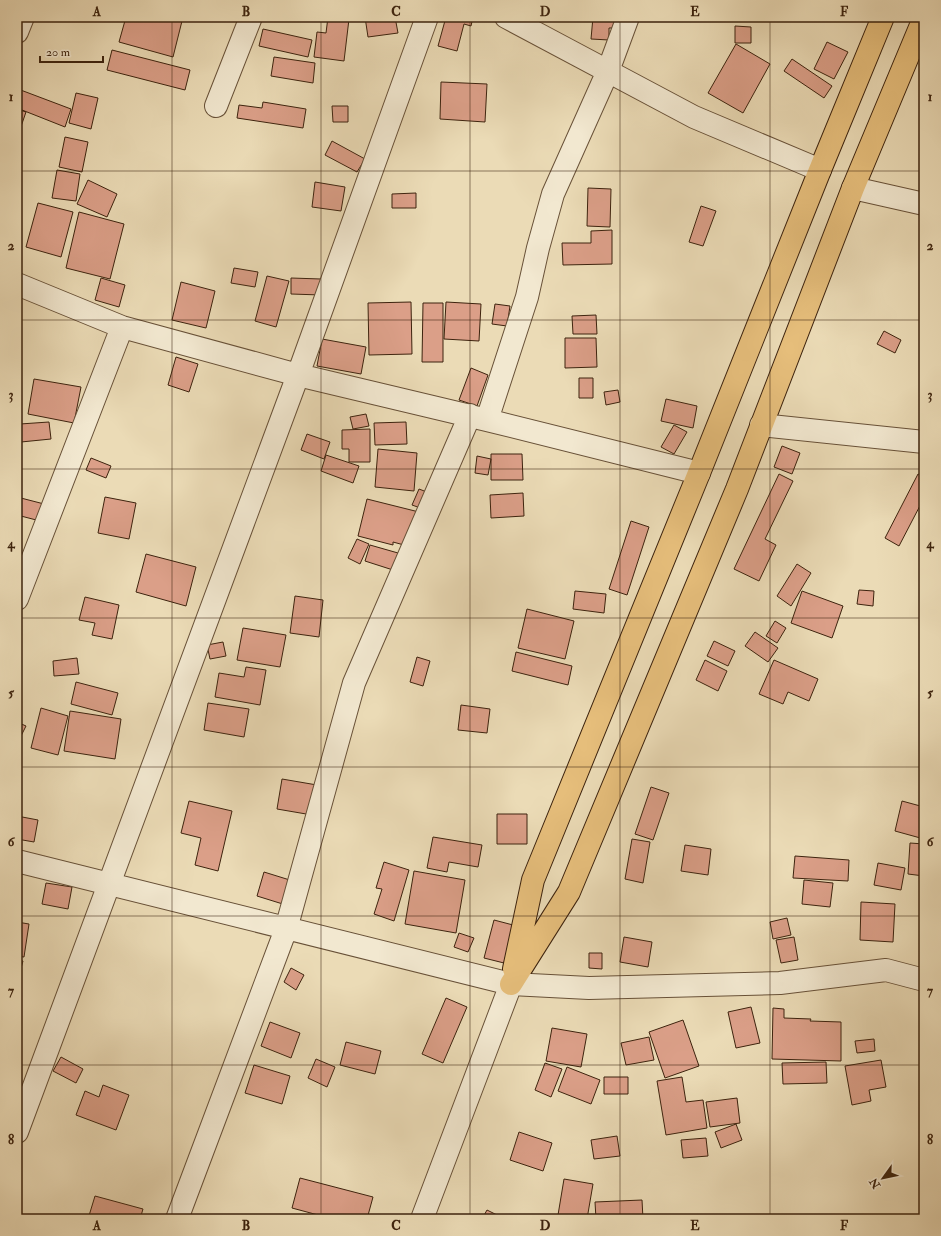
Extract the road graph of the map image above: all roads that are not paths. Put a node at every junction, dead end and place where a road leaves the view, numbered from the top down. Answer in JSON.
{"nodes":[{"id":1,"x":23,"y":17,"type":"edge"},
{"id":2,"x":251,"y":17,"type":"edge"},
{"id":3,"x":427,"y":17,"type":"edge"},
{"id":4,"x":506,"y":17,"type":"edge"},
{"id":5,"x":628,"y":17,"type":"edge"},
{"id":6,"x":884,"y":17,"type":"edge"},
{"id":7,"x":924,"y":18,"type":"edge"},
{"id":8,"x":17,"y":32,"type":"edge"},
{"id":9,"x":608,"y":71,"type":"junction"},
{"id":10,"x":216,"y":106,"type":"dead end"},
{"id":11,"x":820,"y":170,"type":"junction"},
{"id":12,"x":853,"y":188,"type":"junction"},
{"id":13,"x":924,"y":204,"type":"edge"},
{"id":14,"x":17,"y":284,"type":"edge"},
{"id":15,"x":122,"y":327,"type":"junction"},
{"id":16,"x":298,"y":375,"type":"junction"},
{"id":17,"x":478,"y":418,"type":"junction"},
{"id":18,"x":761,"y":425,"type":"junction"},
{"id":19,"x":924,"y":442,"type":"edge"},
{"id":20,"x":699,"y":473,"type":"junction"},
{"id":21,"x":17,"y":599,"type":"edge"},
{"id":22,"x":17,"y":861,"type":"edge"},
{"id":23,"x":108,"y":884,"type":"junction"},
{"id":24,"x":286,"y":929,"type":"junction"},
{"id":25,"x":924,"y":980,"type":"edge"},
{"id":26,"x":511,"y":984,"type":"junction"},
{"id":27,"x":17,"y":1132,"type":"edge"},
{"id":28,"x":177,"y":1219,"type":"edge"},
{"id":29,"x":422,"y":1219,"type":"edge"}],
"edges":[{"from":1,"to":8,"type":"street"},
{"from":2,"to":10,"type":"street"},
{"from":3,"to":16,"type":"street"},
{"from":4,"to":9,"type":"street"},
{"from":5,"to":9,"type":"street"},
{"from":6,"to":11,"type":"main road"},
{"from":7,"to":12,"type":"main road"},
{"from":9,"to":11,"type":"street"},
{"from":9,"to":17,"type":"street"},
{"from":11,"to":20,"type":"main road"},
{"from":12,"to":13,"type":"street"},
{"from":12,"to":18,"type":"main road"},
{"from":14,"to":15,"type":"street"},
{"from":15,"to":16,"type":"street"},
{"from":15,"to":21,"type":"street"},
{"from":16,"to":17,"type":"street"},
{"from":16,"to":23,"type":"street"},
{"from":17,"to":20,"type":"street"},
{"from":17,"to":24,"type":"street"},
{"from":18,"to":19,"type":"street"},
{"from":18,"to":26,"type":"main road"},
{"from":20,"to":26,"type":"main road"},
{"from":22,"to":23,"type":"street"},
{"from":23,"to":24,"type":"street"},
{"from":23,"to":27,"type":"street"},
{"from":24,"to":26,"type":"street"},
{"from":24,"to":28,"type":"street"},
{"from":25,"to":26,"type":"street"},
{"from":26,"to":29,"type":"street"}]}
